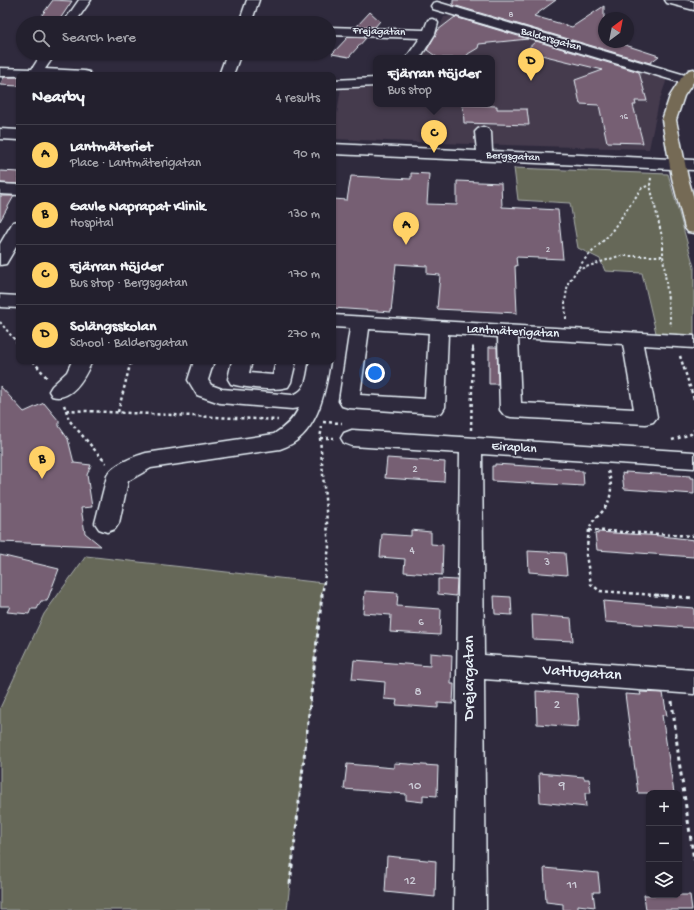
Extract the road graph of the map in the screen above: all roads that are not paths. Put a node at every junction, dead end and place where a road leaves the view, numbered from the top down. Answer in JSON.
{"nodes":[{"id":1,"x":85,"y":0,"type":"edge"},
{"id":2,"x":252,"y":0,"type":"edge"},
{"id":3,"x":671,"y":0,"type":"edge"},
{"id":4,"x":437,"y":3,"type":"edge"},
{"id":5,"x":694,"y":6,"type":"edge"},
{"id":6,"x":74,"y":16,"type":"edge"},
{"id":7,"x":247,"y":16,"type":"edge"},
{"id":8,"x":336,"y":31,"type":"edge"},
{"id":9,"x":429,"y":34,"type":"junction"},
{"id":10,"x":415,"y":55,"type":"edge"},
{"id":11,"x":45,"y":60,"type":"edge"},
{"id":12,"x":231,"y":60,"type":"edge"},
{"id":13,"x":0,"y":72,"type":"edge"},
{"id":14,"x":16,"y":72,"type":"edge"},
{"id":15,"x":37,"y":72,"type":"edge"},
{"id":16,"x":227,"y":72,"type":"edge"},
{"id":17,"x":690,"y":76,"type":"edge"},
{"id":18,"x":373,"y":82,"type":"edge"},
{"id":19,"x":336,"y":84,"type":"edge"},
{"id":20,"x":483,"y":132,"type":"dead end"},
{"id":21,"x":0,"y":134,"type":"edge"},
{"id":22,"x":16,"y":135,"type":"edge"},
{"id":23,"x":573,"y":142,"type":"dead end"},
{"id":24,"x":336,"y":148,"type":"edge"},
{"id":25,"x":485,"y":156,"type":"junction"},
{"id":26,"x":573,"y":160,"type":"junction"},
{"id":27,"x":677,"y":164,"type":"junction"},
{"id":28,"x":694,"y":165,"type":"edge"},
{"id":29,"x":0,"y":190,"type":"edge"},
{"id":30,"x":16,"y":190,"type":"edge"},
{"id":31,"x":694,"y":228,"type":"edge"},
{"id":32,"x":16,"y":233,"type":"edge"},
{"id":33,"x":8,"y":251,"type":"edge"},
{"id":34,"x":0,"y":301,"type":"edge"},
{"id":35,"x":16,"y":302,"type":"edge"},
{"id":36,"x":336,"y":321,"type":"edge"},
{"id":37,"x":360,"y":322,"type":"junction"},
{"id":38,"x":439,"y":327,"type":"junction"},
{"id":39,"x":508,"y":331,"type":"junction"},
{"id":40,"x":632,"y":339,"type":"junction"},
{"id":41,"x":694,"y":342,"type":"edge"},
{"id":42,"x":81,"y":364,"type":"edge"},
{"id":43,"x":203,"y":364,"type":"edge"},
{"id":44,"x":241,"y":364,"type":"edge"},
{"id":45,"x":285,"y":364,"type":"edge"},
{"id":46,"x":319,"y":364,"type":"edge"},
{"id":47,"x":315,"y":390,"type":"junction"},
{"id":48,"x":59,"y":391,"type":"dead end"},
{"id":49,"x":471,"y":437,"type":"junction"},
{"id":50,"x":352,"y":438,"type":"dead end"},
{"id":51,"x":688,"y":457,"type":"edge"},
{"id":52,"x":107,"y":523,"type":"dead end"},
{"id":53,"x":470,"y":666,"type":"junction"},
{"id":54,"x":683,"y":681,"type":"edge"},
{"id":55,"x":470,"y":910,"type":"edge"}],
"edges":[{"from":1,"to":6,"type":"street"},
{"from":2,"to":7,"type":"street"},
{"from":3,"to":5,"type":"street"},
{"from":4,"to":9,"type":"street"},
{"from":4,"to":17,"type":"street","name":"Baldersgatan"},
{"from":8,"to":9,"type":"street","name":"Frejagatan"},
{"from":9,"to":10,"type":"street"},
{"from":11,"to":15,"type":"street"},
{"from":12,"to":16,"type":"street"},
{"from":13,"to":14,"type":"street"},
{"from":17,"to":27,"type":"main road"},
{"from":18,"to":19,"type":"street"},
{"from":20,"to":25,"type":"street"},
{"from":21,"to":22,"type":"street"},
{"from":23,"to":26,"type":"street"},
{"from":24,"to":25,"type":"street","name":"Bergsgatan"},
{"from":25,"to":26,"type":"street","name":"Bergsgatan"},
{"from":26,"to":27,"type":"street","name":"Bergsgatan"},
{"from":27,"to":28,"type":"street","name":"Bergsgatan"},
{"from":27,"to":31,"type":"main road"},
{"from":29,"to":30,"type":"street"},
{"from":32,"to":33,"type":"street"},
{"from":34,"to":35,"type":"street"},
{"from":36,"to":37,"type":"street","name":"Lantmäterigatan"},
{"from":37,"to":38,"type":"street","name":"Lantmäterigatan"},
{"from":37,"to":38,"type":"street"},
{"from":38,"to":39,"type":"street","name":"Lantmäterigatan"},
{"from":39,"to":40,"type":"street","name":"Lantmäterigatan"},
{"from":39,"to":40,"type":"street"},
{"from":40,"to":41,"type":"street","name":"Lantmäterigatan"},
{"from":42,"to":48,"type":"street"},
{"from":43,"to":47,"type":"street"},
{"from":44,"to":45,"type":"street"},
{"from":46,"to":47,"type":"street"},
{"from":47,"to":52,"type":"street"},
{"from":49,"to":50,"type":"street","name":"Eiraplan"},
{"from":49,"to":51,"type":"street","name":"Eiraplan"},
{"from":49,"to":53,"type":"street","name":"Drejargatan"},
{"from":53,"to":54,"type":"street","name":"Vattugatan"},
{"from":53,"to":55,"type":"street","name":"Drejargatan"}]}
